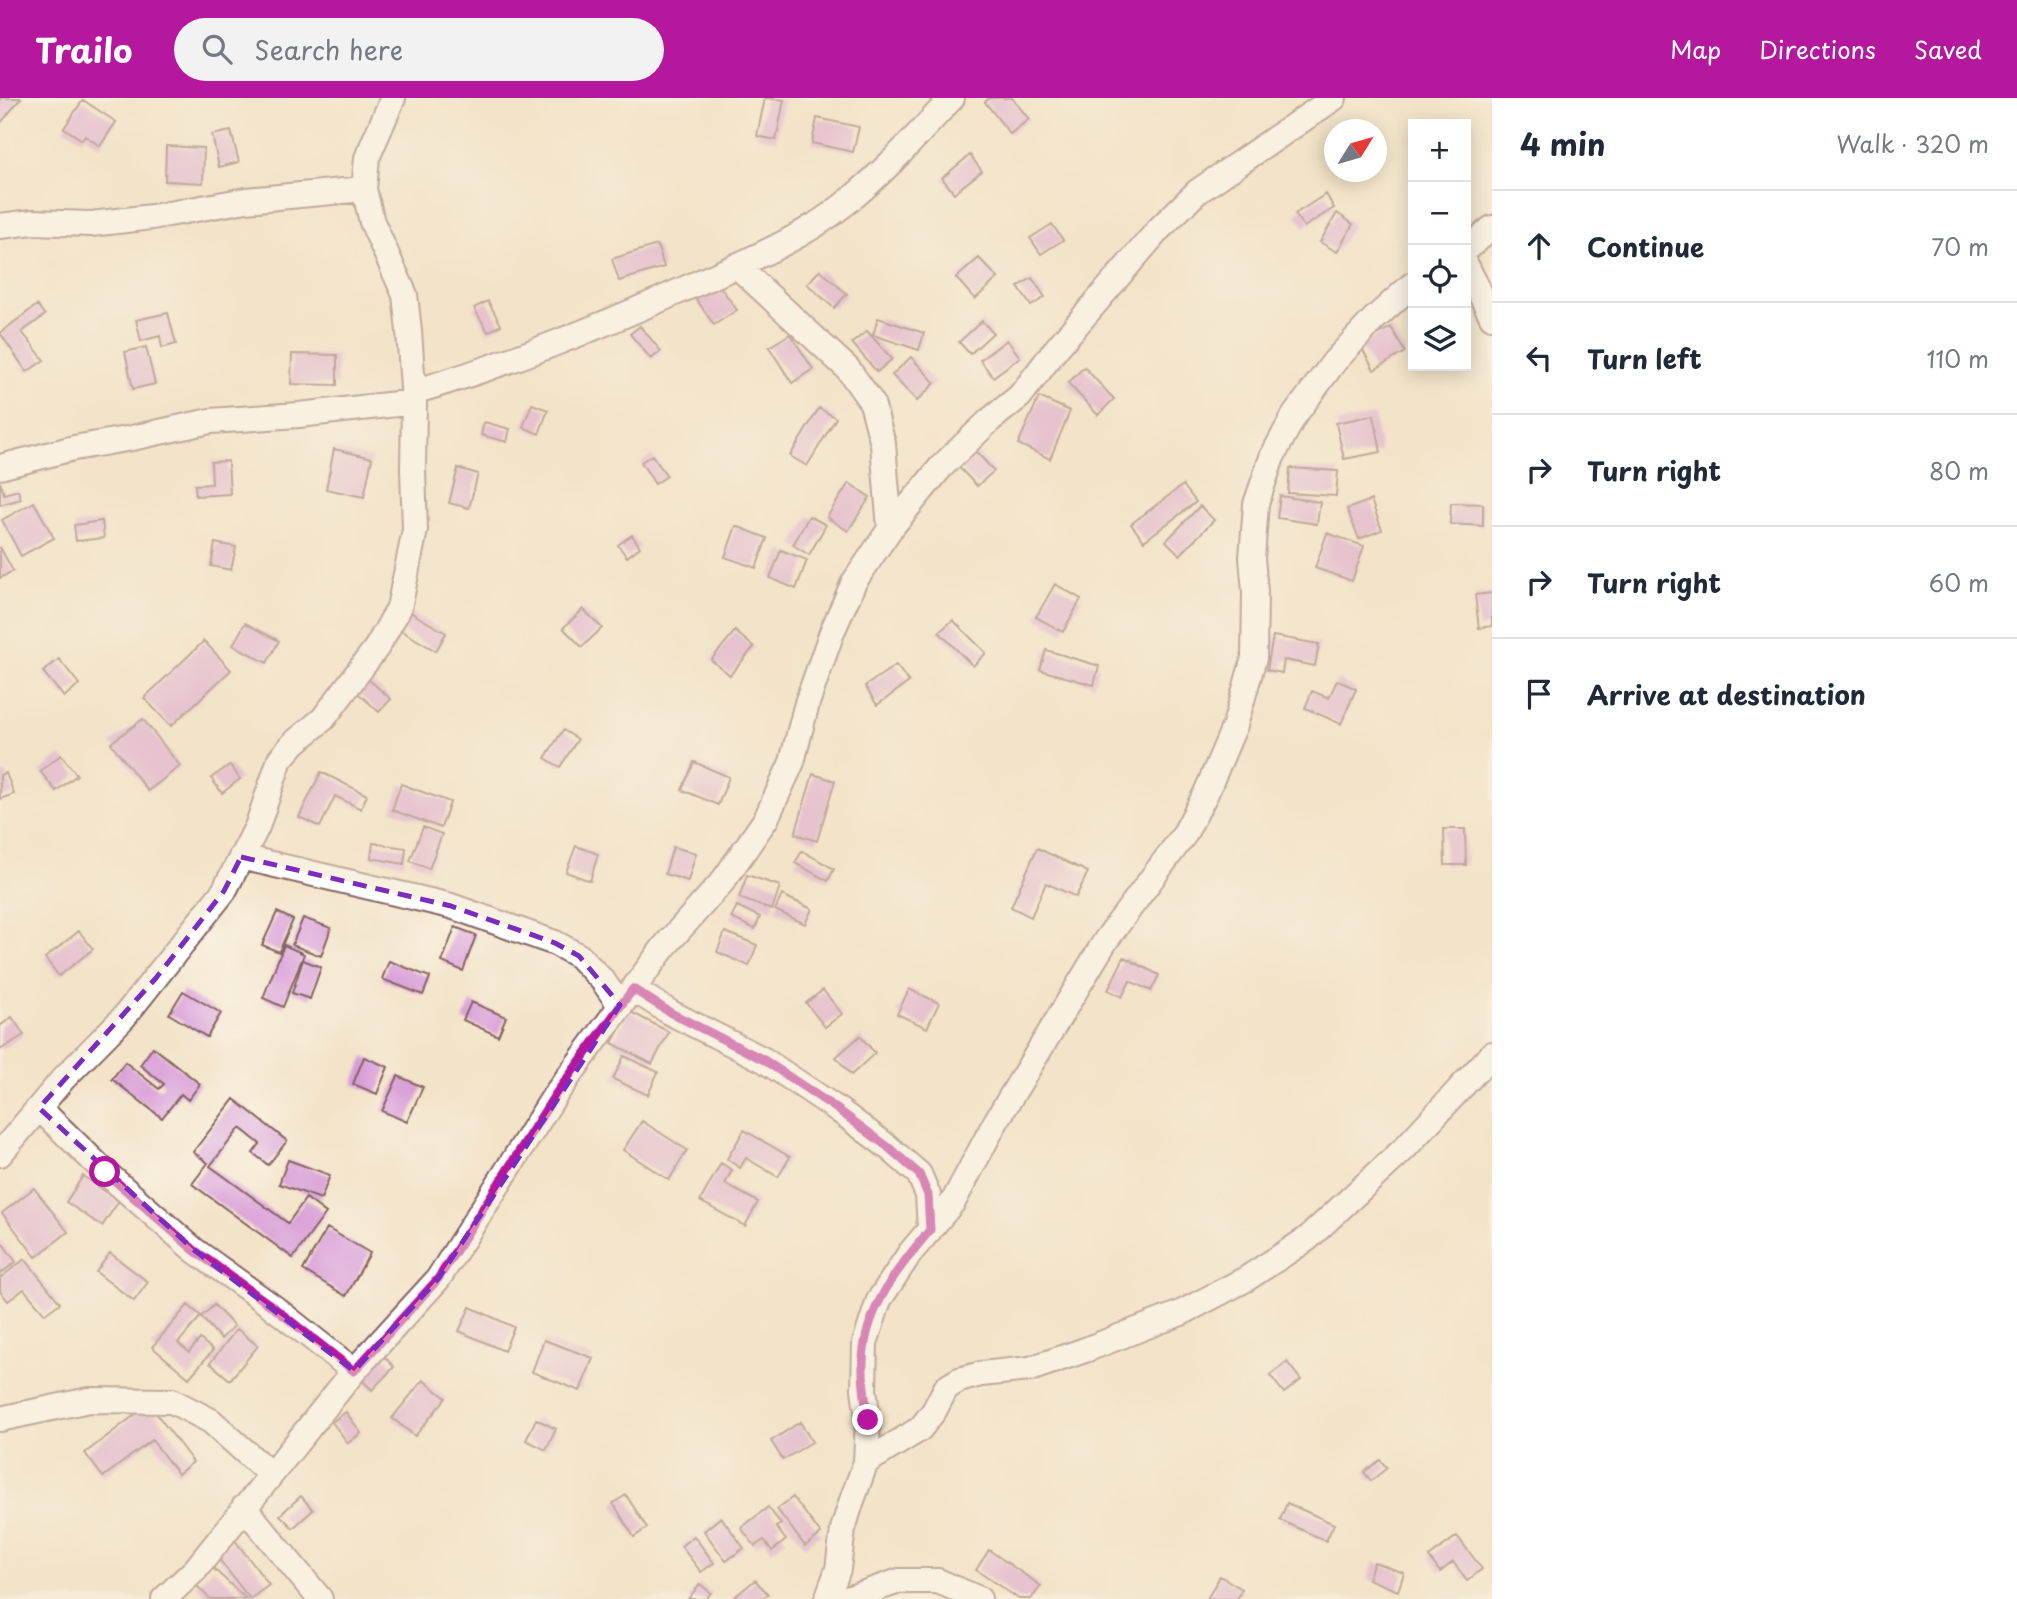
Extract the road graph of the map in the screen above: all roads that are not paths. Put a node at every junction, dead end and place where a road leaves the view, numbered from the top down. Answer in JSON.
{"nodes":[{"id":1,"x":393,"y":98,"type":"edge"},
{"id":2,"x":952,"y":98,"type":"edge"},
{"id":3,"x":1334,"y":98,"type":"edge"},
{"id":4,"x":364,"y":189,"type":"junction"},
{"id":5,"x":0,"y":226,"type":"edge"},
{"id":6,"x":1492,"y":228,"type":"edge"},
{"id":7,"x":1471,"y":245,"type":"edge"},
{"id":8,"x":737,"y":266,"type":"junction"},
{"id":9,"x":1471,"y":275,"type":"edge"},
{"id":10,"x":1408,"y":288,"type":"edge"},
{"id":11,"x":1492,"y":317,"type":"edge"},
{"id":12,"x":414,"y":397,"type":"junction"},
{"id":13,"x":0,"y":467,"type":"edge"},
{"id":14,"x":890,"y":529,"type":"junction"},
{"id":15,"x":241,"y":858,"type":"junction"},
{"id":16,"x":627,"y":997,"type":"junction"},
{"id":17,"x":1492,"y":1054,"type":"edge"},
{"id":18,"x":38,"y":1108,"type":"junction"},
{"id":19,"x":0,"y":1154,"type":"edge"},
{"id":20,"x":930,"y":1230,"type":"junction"},
{"id":21,"x":354,"y":1371,"type":"junction"},
{"id":22,"x":0,"y":1419,"type":"edge"},
{"id":23,"x":866,"y":1462,"type":"junction"},
{"id":24,"x":270,"y":1474,"type":"junction"},
{"id":25,"x":244,"y":1507,"type":"junction"},
{"id":26,"x":164,"y":1599,"type":"edge"},
{"id":27,"x":320,"y":1599,"type":"edge"},
{"id":28,"x":827,"y":1599,"type":"edge"},
{"id":29,"x":847,"y":1599,"type":"edge"},
{"id":30,"x":979,"y":1599,"type":"edge"}],
"edges":[{"from":1,"to":4,"type":"street"},
{"from":2,"to":8,"type":"street"},
{"from":3,"to":14,"type":"street"},
{"from":4,"to":5,"type":"street"},
{"from":4,"to":12,"type":"street"},
{"from":6,"to":7,"type":"street"},
{"from":8,"to":12,"type":"street"},
{"from":8,"to":14,"type":"street"},
{"from":9,"to":11,"type":"street"},
{"from":10,"to":20,"type":"street"},
{"from":12,"to":13,"type":"street"},
{"from":12,"to":15,"type":"street"},
{"from":14,"to":16,"type":"street"},
{"from":15,"to":16,"type":"street"},
{"from":15,"to":18,"type":"street"},
{"from":16,"to":20,"type":"street"},
{"from":16,"to":21,"type":"street"},
{"from":17,"to":23,"type":"street"},
{"from":18,"to":19,"type":"street"},
{"from":18,"to":21,"type":"street"},
{"from":20,"to":23,"type":"street"},
{"from":21,"to":24,"type":"street"},
{"from":22,"to":24,"type":"street"},
{"from":23,"to":28,"type":"street"},
{"from":24,"to":25,"type":"street"},
{"from":25,"to":26,"type":"street"},
{"from":25,"to":27,"type":"street"},
{"from":29,"to":30,"type":"street"}]}
